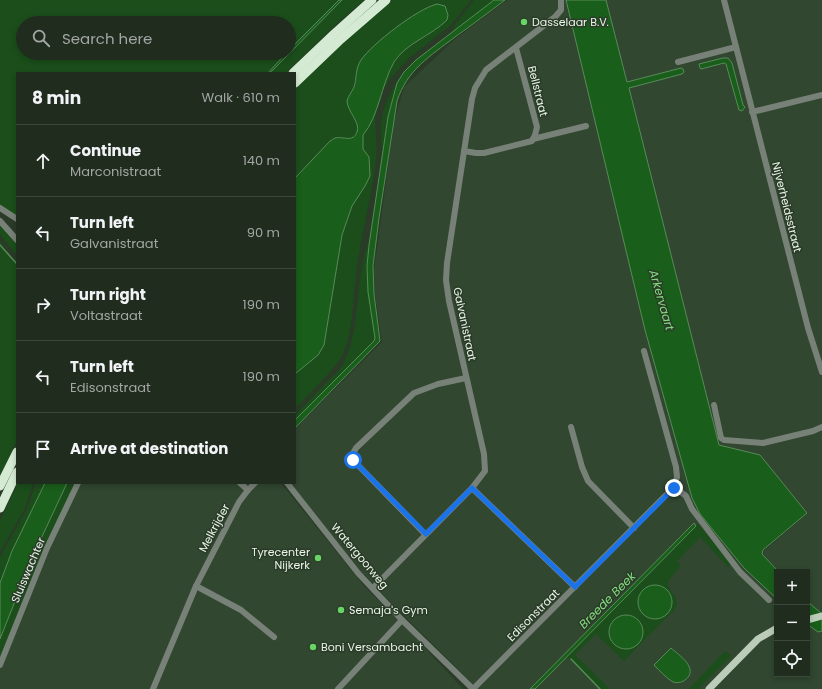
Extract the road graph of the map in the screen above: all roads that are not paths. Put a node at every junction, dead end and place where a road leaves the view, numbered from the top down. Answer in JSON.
{"nodes":[{"id":1,"x":372,"y":0,"type":"edge"},
{"id":2,"x":386,"y":0,"type":"edge"},
{"id":3,"x":561,"y":0,"type":"edge"},
{"id":4,"x":724,"y":0,"type":"edge"},
{"id":5,"x":736,"y":47,"type":"junction"},
{"id":6,"x":516,"y":48,"type":"junction"},
{"id":7,"x":678,"y":62,"type":"dead end"},
{"id":8,"x":295,"y":72,"type":"edge"},
{"id":9,"x":296,"y":82,"type":"edge"},
{"id":10,"x":822,"y":95,"type":"edge"},
{"id":11,"x":752,"y":112,"type":"junction"},
{"id":12,"x":586,"y":126,"type":"dead end"},
{"id":13,"x":533,"y":139,"type":"junction"},
{"id":14,"x":464,"y":151,"type":"junction"},
{"id":15,"x":0,"y":208,"type":"edge"},
{"id":16,"x":16,"y":218,"type":"edge"},
{"id":17,"x":0,"y":221,"type":"edge"},
{"id":18,"x":16,"y":239,"type":"edge"},
{"id":19,"x":644,"y":351,"type":"dead end"},
{"id":20,"x":822,"y":372,"type":"edge"},
{"id":21,"x":466,"y":378,"type":"junction"},
{"id":22,"x":714,"y":405,"type":"dead end"},
{"id":23,"x":571,"y":427,"type":"dead end"},
{"id":24,"x":822,"y":427,"type":"edge"},
{"id":25,"x":16,"y":454,"type":"edge"},
{"id":26,"x":16,"y":474,"type":"edge"},
{"id":27,"x":78,"y":484,"type":"edge"},
{"id":28,"x":241,"y":484,"type":"edge"},
{"id":29,"x":254,"y":484,"type":"edge"},
{"id":30,"x":288,"y":484,"type":"edge"},
{"id":31,"x":0,"y":486,"type":"edge"},
{"id":32,"x":472,"y":488,"type":"junction"},
{"id":33,"x":674,"y":488,"type":"junction"},
{"id":34,"x":248,"y":490,"type":"junction"},
{"id":35,"x":0,"y":508,"type":"edge"},
{"id":36,"x":634,"y":528,"type":"junction"},
{"id":37,"x":426,"y":534,"type":"junction"},
{"id":38,"x":196,"y":586,"type":"junction"},
{"id":39,"x":575,"y":587,"type":"junction"},
{"id":40,"x":373,"y":588,"type":"junction"},
{"id":41,"x":769,"y":600,"type":"dead end"},
{"id":42,"x":822,"y":616,"type":"edge"},
{"id":43,"x":810,"y":619,"type":"edge"},
{"id":44,"x":402,"y":620,"type":"junction"},
{"id":45,"x":774,"y":630,"type":"edge"},
{"id":46,"x":274,"y":637,"type":"dead end"},
{"id":47,"x":0,"y":665,"type":"edge"},
{"id":48,"x":152,"y":689,"type":"edge"},
{"id":49,"x":338,"y":689,"type":"edge"},
{"id":50,"x":473,"y":689,"type":"edge"},
{"id":51,"x":709,"y":689,"type":"edge"}],
"edges":[{"from":1,"to":8,"type":"highway"},
{"from":2,"to":9,"type":"highway"},
{"from":3,"to":6,"type":"street","name":"Galvanistraat"},
{"from":4,"to":5,"type":"street","name":"Nijverheidsstraat"},
{"from":5,"to":7,"type":"street"},
{"from":5,"to":11,"type":"street","name":"Nijverheidsstraat"},
{"from":6,"to":13,"type":"street","name":"Bellstraat"},
{"from":6,"to":14,"type":"street","name":"Galvanistraat"},
{"from":10,"to":11,"type":"street"},
{"from":11,"to":20,"type":"street","name":"Nijverheidsstraat"},
{"from":12,"to":13,"type":"street"},
{"from":13,"to":14,"type":"street"},
{"from":14,"to":21,"type":"street","name":"Galvanistraat"},
{"from":15,"to":16,"type":"street"},
{"from":17,"to":18,"type":"street"},
{"from":19,"to":33,"type":"street"},
{"from":21,"to":32,"type":"street","name":"Galvanistraat"},
{"from":21,"to":37,"type":"street"},
{"from":22,"to":24,"type":"street"},
{"from":23,"to":36,"type":"street"},
{"from":25,"to":31,"type":"highway"},
{"from":26,"to":35,"type":"highway"},
{"from":27,"to":47,"type":"street","name":"Sluiswachter"},
{"from":28,"to":34,"type":"street"},
{"from":29,"to":34,"type":"street","name":"Melkrijder"},
{"from":30,"to":40,"type":"street","name":"Watergoorweg"},
{"from":32,"to":37,"type":"street","name":"Galvanistraat"},
{"from":32,"to":39,"type":"street"},
{"from":33,"to":36,"type":"street","name":"Edisonstraat"},
{"from":33,"to":41,"type":"street"},
{"from":34,"to":38,"type":"street","name":"Melkrijder"},
{"from":36,"to":39,"type":"street","name":"Edisonstraat"},
{"from":37,"to":40,"type":"street","name":"Galvanistraat"},
{"from":38,"to":46,"type":"street"},
{"from":38,"to":48,"type":"street","name":"Melkrijder"},
{"from":39,"to":50,"type":"street","name":"Edisonstraat"},
{"from":40,"to":44,"type":"street","name":"Watergoorweg"},
{"from":42,"to":43,"type":"main road"},
{"from":44,"to":49,"type":"street"},
{"from":44,"to":50,"type":"street","name":"Watergoorweg"},
{"from":45,"to":51,"type":"main road"}]}
